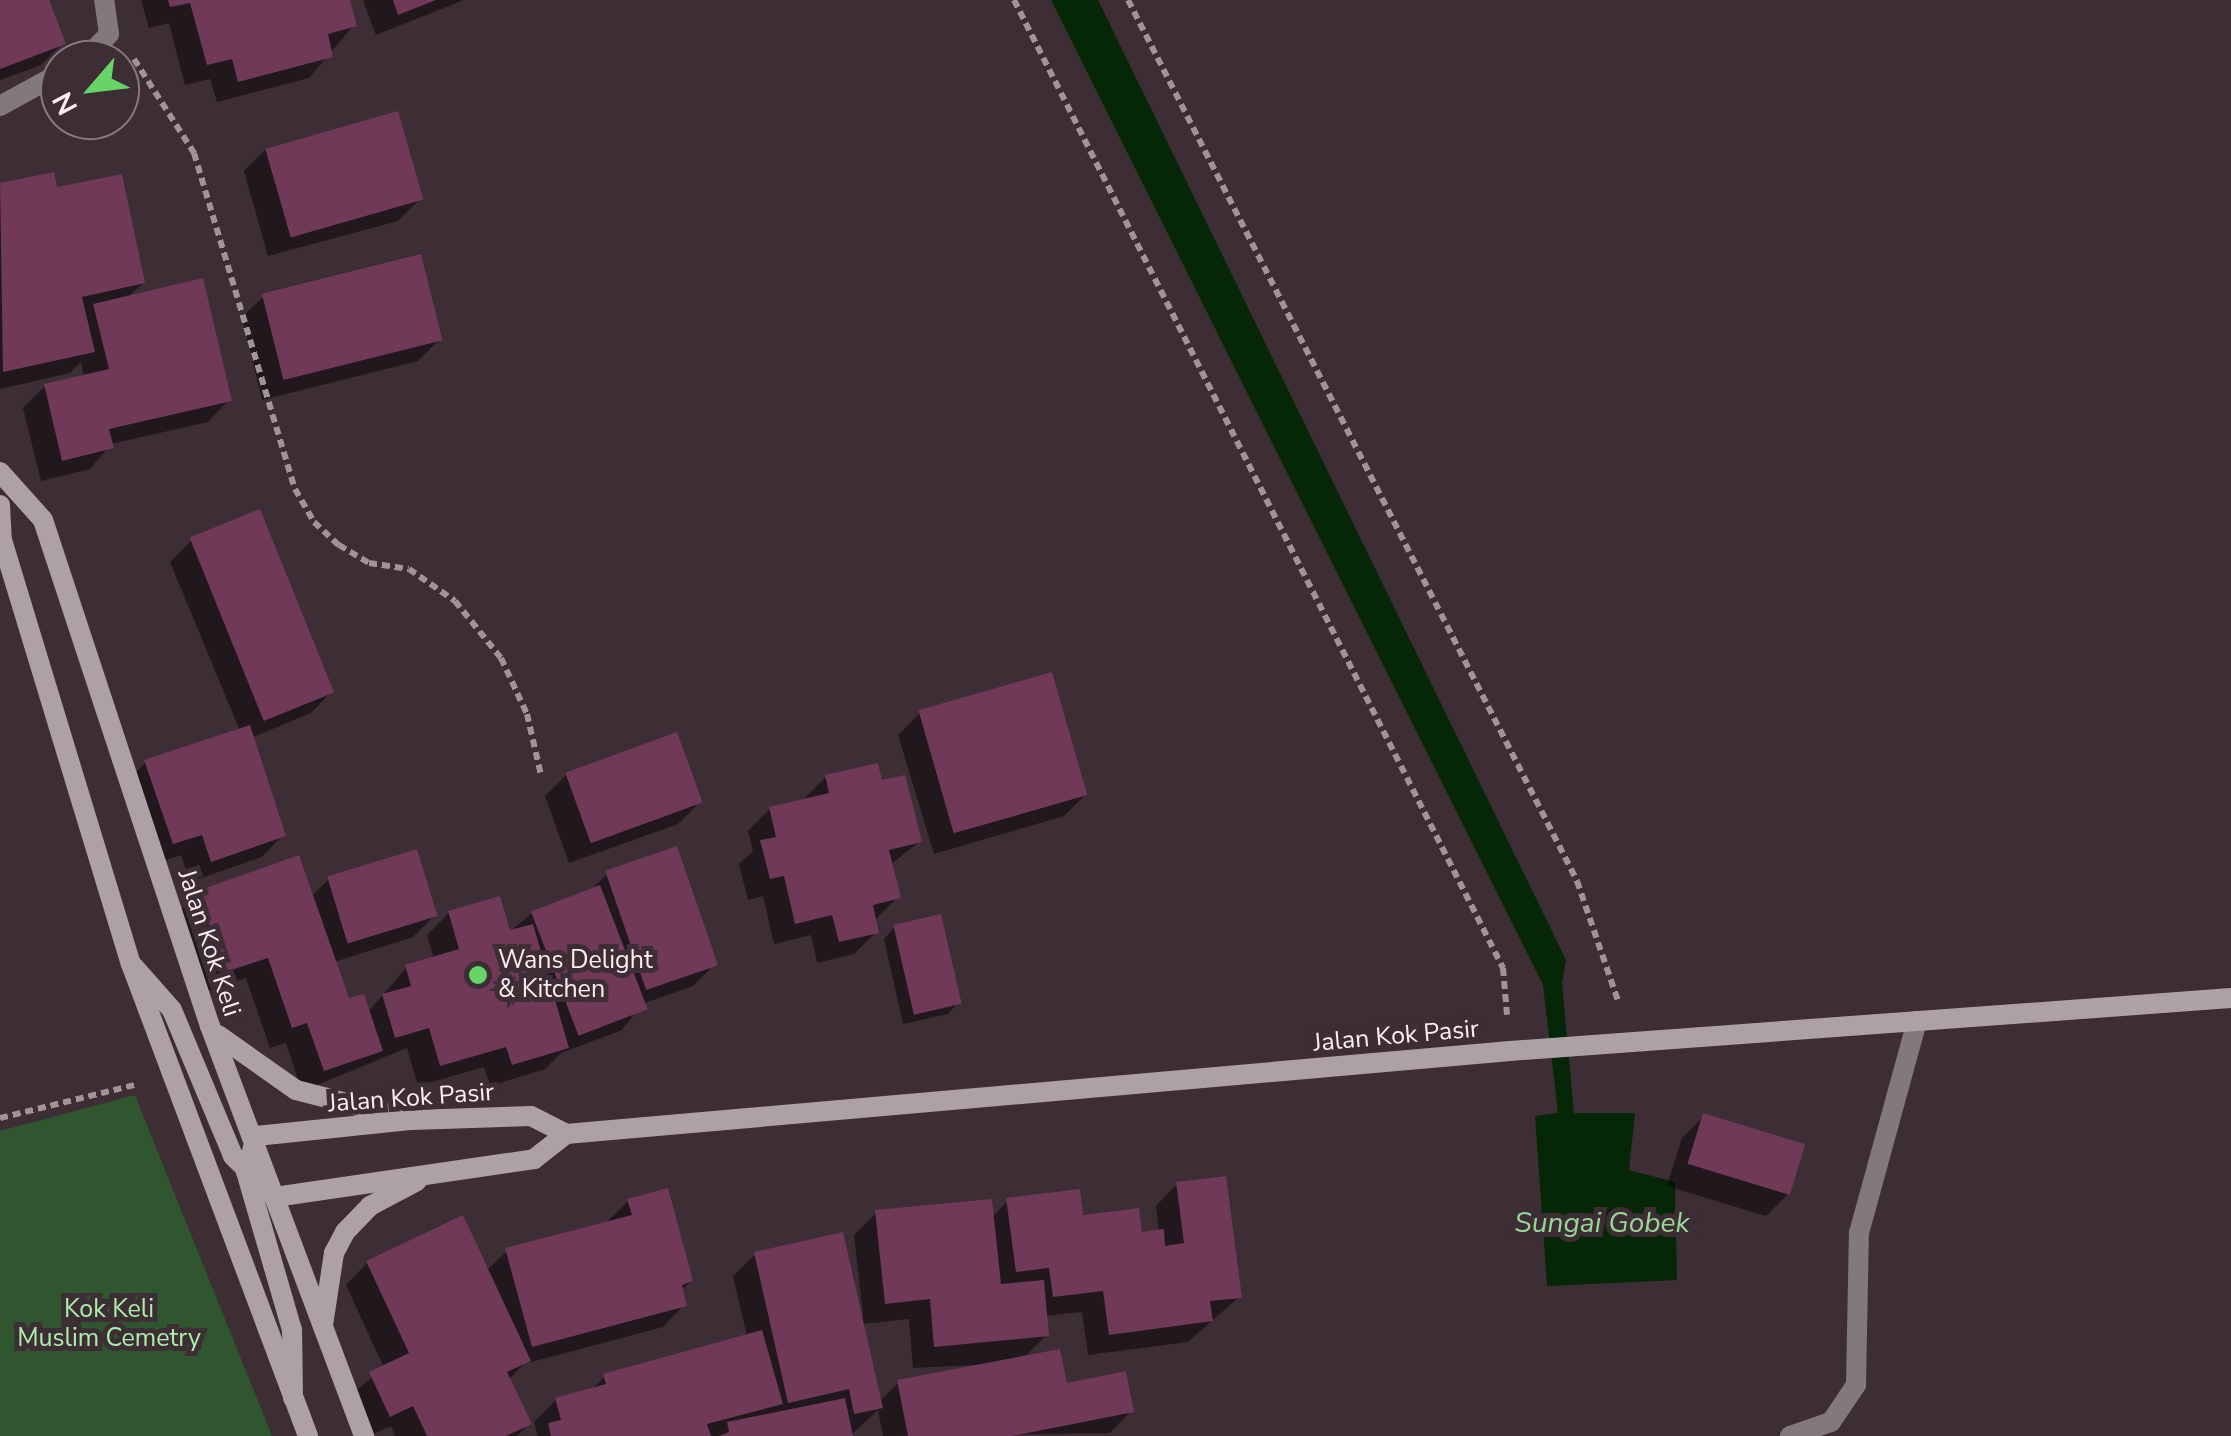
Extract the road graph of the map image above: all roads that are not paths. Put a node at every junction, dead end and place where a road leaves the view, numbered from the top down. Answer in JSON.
{"nodes":[{"id":1,"x":104,"y":0,"type":"edge"},
{"id":2,"x":103,"y":40,"type":"edge"},
{"id":3,"x":40,"y":84,"type":"edge"},
{"id":4,"x":0,"y":106,"type":"edge"},
{"id":5,"x":0,"y":472,"type":"edge"},
{"id":6,"x":0,"y":505,"type":"edge"},
{"id":7,"x":131,"y":964,"type":"junction"},
{"id":8,"x":2231,"y":998,"type":"edge"},
{"id":9,"x":1917,"y":1021,"type":"junction"},
{"id":10,"x":210,"y":1026,"type":"junction"},
{"id":11,"x":412,"y":1120,"type":"junction"},
{"id":12,"x":566,"y":1134,"type":"junction"},
{"id":13,"x":256,"y":1136,"type":"junction"},
{"id":14,"x":447,"y":1169,"type":"junction"},
{"id":15,"x":246,"y":1172,"type":"junction"},
{"id":16,"x":275,"y":1197,"type":"junction"},
{"id":17,"x":322,"y":1333,"type":"junction"},
{"id":18,"x":293,"y":1398,"type":"junction"},
{"id":19,"x":308,"y":1436,"type":"edge"},
{"id":20,"x":364,"y":1436,"type":"edge"},
{"id":21,"x":1790,"y":1436,"type":"edge"}],
"edges":[{"from":1,"to":2,"type":"street"},
{"from":3,"to":4,"type":"street"},
{"from":5,"to":10,"type":"street","name":"Jalan Kok Keli"},
{"from":6,"to":7,"type":"street"},
{"from":7,"to":15,"type":"street"},
{"from":7,"to":18,"type":"street"},
{"from":8,"to":9,"type":"street","name":"Jalan Kok Pasir"},
{"from":9,"to":12,"type":"street","name":"Jalan Kok Pasir"},
{"from":9,"to":21,"type":"street"},
{"from":10,"to":11,"type":"street"},
{"from":10,"to":13,"type":"street","name":"Jalan Kok Keli"},
{"from":11,"to":12,"type":"street","name":"Jalan Kok Pasir"},
{"from":11,"to":13,"type":"street","name":"Jalan Kok Pasir"},
{"from":12,"to":14,"type":"street","name":"Jalan Kok Pasir"},
{"from":13,"to":15,"type":"street"},
{"from":13,"to":16,"type":"street","name":"Jalan Kok Keli"},
{"from":14,"to":16,"type":"street","name":"Jalan Kok Pasir"},
{"from":14,"to":17,"type":"street"},
{"from":15,"to":16,"type":"street"},
{"from":15,"to":18,"type":"street"},
{"from":16,"to":17,"type":"street","name":"Jalan Kok Keli"},
{"from":17,"to":20,"type":"street","name":"Jalan Kok Keli"},
{"from":18,"to":19,"type":"street"}]}
